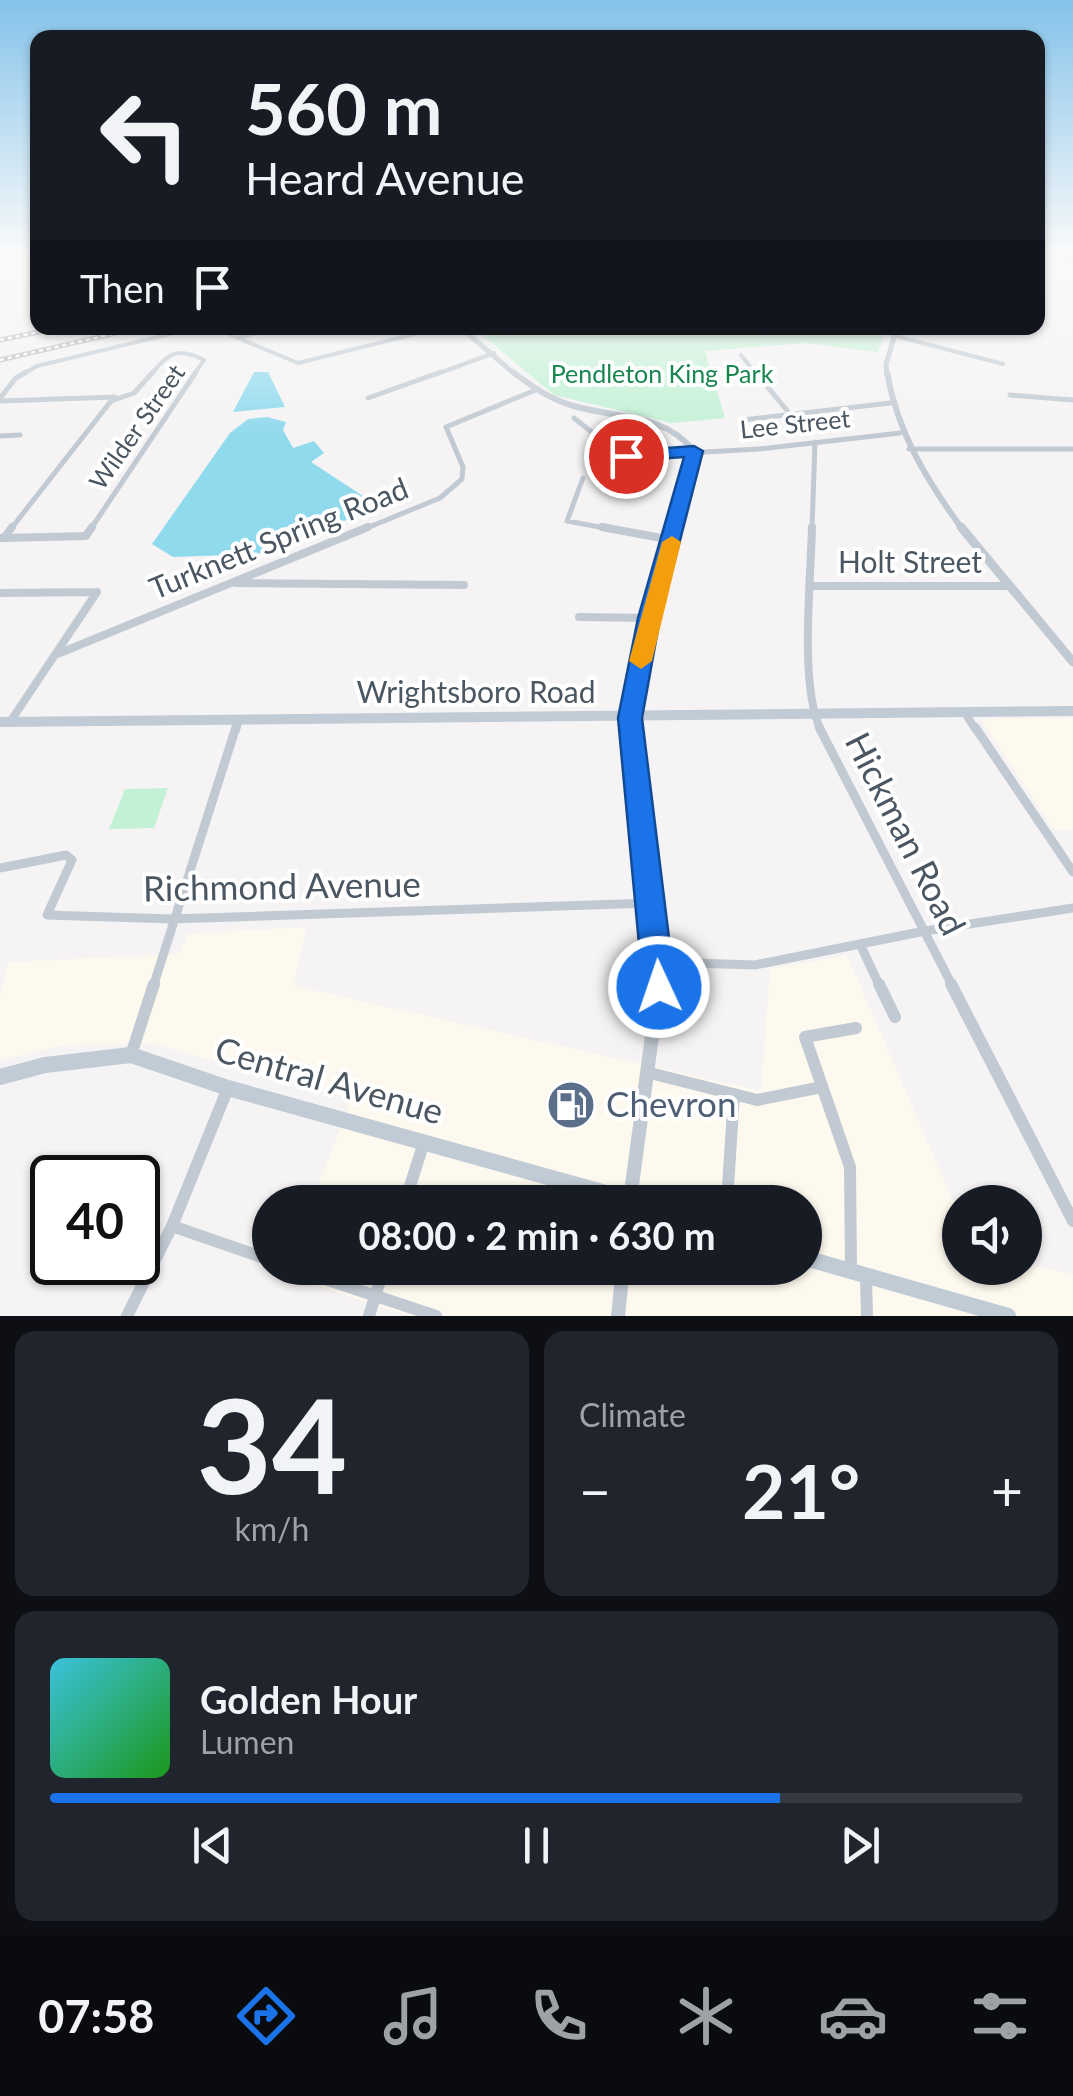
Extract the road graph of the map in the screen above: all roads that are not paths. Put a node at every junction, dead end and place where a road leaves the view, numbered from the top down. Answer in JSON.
{"nodes":[{"id":1,"x":166,"y":335,"type":"edge"},
{"id":2,"x":230,"y":335,"type":"edge"},
{"id":3,"x":249,"y":335,"type":"edge"},
{"id":4,"x":412,"y":335,"type":"edge"},
{"id":5,"x":471,"y":335,"type":"edge"},
{"id":6,"x":892,"y":335,"type":"edge"},
{"id":7,"x":908,"y":335,"type":"edge"},
{"id":8,"x":237,"y":338,"type":"junction"},
{"id":9,"x":494,"y":354,"type":"junction"},
{"id":10,"x":740,"y":355,"type":"dead end"},
{"id":11,"x":1002,"y":364,"type":"dead end"},
{"id":12,"x":538,"y":389,"type":"junction"},
{"id":13,"x":1010,"y":395,"type":"dead end"},
{"id":14,"x":117,"y":398,"type":"junction"},
{"id":15,"x":368,"y":398,"type":"dead end"},
{"id":16,"x":0,"y":399,"type":"edge"},
{"id":17,"x":1073,"y":400,"type":"edge"},
{"id":18,"x":890,"y":403,"type":"junction"},
{"id":19,"x":790,"y":414,"type":"junction"},
{"id":20,"x":574,"y":418,"type":"dead end"},
{"id":21,"x":743,"y":420,"type":"dead end"},
{"id":22,"x":900,"y":433,"type":"junction"},
{"id":23,"x":20,"y":435,"type":"dead end"},
{"id":24,"x":0,"y":436,"type":"edge"},
{"id":25,"x":815,"y":442,"type":"junction"},
{"id":26,"x":909,"y":449,"type":"junction"},
{"id":27,"x":1073,"y":449,"type":"edge"},
{"id":28,"x":694,"y":451,"type":"junction"},
{"id":29,"x":583,"y":478,"type":"dead end"},
{"id":30,"x":2,"y":538,"type":"edge"},
{"id":31,"x":672,"y":540,"type":"junction"},
{"id":32,"x":231,"y":583,"type":"junction"},
{"id":33,"x":464,"y":585,"type":"dead end"},
{"id":34,"x":811,"y":586,"type":"junction"},
{"id":35,"x":1009,"y":586,"type":"junction"},
{"id":36,"x":0,"y":593,"type":"edge"},
{"id":37,"x":579,"y":617,"type":"dead end"},
{"id":38,"x":649,"y":618,"type":"junction"},
{"id":39,"x":56,"y":655,"type":"junction"},
{"id":40,"x":1073,"y":662,"type":"edge"},
{"id":41,"x":1073,"y":711,"type":"edge"},
{"id":42,"x":966,"y":712,"type":"junction"},
{"id":43,"x":813,"y":715,"type":"junction"},
{"id":44,"x":630,"y":718,"type":"junction"},
{"id":45,"x":240,"y":719,"type":"junction"},
{"id":46,"x":5,"y":722,"type":"edge"},
{"id":47,"x":0,"y":868,"type":"edge"},
{"id":48,"x":1073,"y":872,"type":"edge"},
{"id":49,"x":652,"y":903,"type":"junction"},
{"id":50,"x":1073,"y":908,"type":"edge"},
{"id":51,"x":172,"y":920,"type":"junction"},
{"id":52,"x":925,"y":931,"type":"junction"},
{"id":53,"x":862,"y":946,"type":"junction"},
{"id":54,"x":658,"y":962,"type":"junction"},
{"id":55,"x":895,"y":1018,"type":"dead end"},
{"id":56,"x":856,"y":1028,"type":"dead end"},
{"id":57,"x":130,"y":1055,"type":"junction"},
{"id":58,"x":650,"y":1074,"type":"junction"},
{"id":59,"x":0,"y":1077,"type":"edge"},
{"id":60,"x":822,"y":1087,"type":"junction"},
{"id":61,"x":228,"y":1088,"type":"junction"},
{"id":62,"x":734,"y":1094,"type":"junction"},
{"id":63,"x":424,"y":1142,"type":"junction"},
{"id":64,"x":410,"y":1185,"type":"edge"},
{"id":65,"x":574,"y":1185,"type":"edge"},
{"id":66,"x":635,"y":1185,"type":"edge"},
{"id":67,"x":727,"y":1185,"type":"edge"},
{"id":68,"x":1073,"y":1220,"type":"edge"},
{"id":69,"x":172,"y":1226,"type":"junction"},
{"id":70,"x":252,"y":1254,"type":"edge"},
{"id":71,"x":822,"y":1263,"type":"edge"},
{"id":72,"x":859,"y":1275,"type":"junction"},
{"id":73,"x":342,"y":1285,"type":"edge"},
{"id":74,"x":379,"y":1285,"type":"edge"},
{"id":75,"x":621,"y":1285,"type":"edge"},
{"id":76,"x":375,"y":1296,"type":"junction"},
{"id":77,"x":128,"y":1316,"type":"edge"},
{"id":78,"x":369,"y":1316,"type":"edge"},
{"id":79,"x":436,"y":1316,"type":"edge"},
{"id":80,"x":618,"y":1316,"type":"edge"},
{"id":81,"x":866,"y":1316,"type":"edge"},
{"id":82,"x":1008,"y":1316,"type":"edge"}],
"edges":[{"from":1,"to":16,"type":"street"},
{"from":2,"to":8,"type":"street"},
{"from":3,"to":8,"type":"street"},
{"from":4,"to":8,"type":"street"},
{"from":5,"to":9,"type":"street"},
{"from":6,"to":18,"type":"street"},
{"from":7,"to":11,"type":"street"},
{"from":9,"to":12,"type":"street"},
{"from":9,"to":15,"type":"street"},
{"from":10,"to":19,"type":"street"},
{"from":12,"to":28,"type":"street"},
{"from":12,"to":32,"type":"street","name":"Turknett Spring Road"},
{"from":13,"to":17,"type":"street"},
{"from":14,"to":16,"type":"street"},
{"from":14,"to":30,"type":"street"},
{"from":14,"to":30,"type":"street","name":"Wilder Street"},
{"from":18,"to":19,"type":"street"},
{"from":18,"to":22,"type":"street"},
{"from":19,"to":21,"type":"street"},
{"from":20,"to":28,"type":"street","name":"Lee Street"},
{"from":22,"to":25,"type":"street","name":"Lee Street"},
{"from":22,"to":26,"type":"street"},
{"from":23,"to":24,"type":"street"},
{"from":25,"to":28,"type":"street","name":"Lee Street"},
{"from":25,"to":34,"type":"street","name":"Hickman Road"},
{"from":26,"to":27,"type":"street"},
{"from":26,"to":35,"type":"street"},
{"from":28,"to":31,"type":"street"},
{"from":29,"to":31,"type":"street"},
{"from":31,"to":38,"type":"street"},
{"from":32,"to":33,"type":"street"},
{"from":32,"to":39,"type":"street","name":"Turknett Spring Road"},
{"from":34,"to":35,"type":"street","name":"Holt Street"},
{"from":34,"to":43,"type":"street","name":"Hickman Road"},
{"from":35,"to":40,"type":"street"},
{"from":36,"to":39,"type":"street"},
{"from":37,"to":38,"type":"street"},
{"from":38,"to":44,"type":"street"},
{"from":39,"to":46,"type":"street"},
{"from":41,"to":42,"type":"main road","name":"Wrightsboro Road"},
{"from":42,"to":43,"type":"main road","name":"Wrightsboro Road"},
{"from":42,"to":48,"type":"street"},
{"from":43,"to":44,"type":"main road","name":"Wrightsboro Road"},
{"from":43,"to":52,"type":"street","name":"Hickman Road"},
{"from":44,"to":45,"type":"main road","name":"Wrightsboro Road"},
{"from":44,"to":49,"type":"street"},
{"from":45,"to":46,"type":"main road","name":"Wrightsboro Road"},
{"from":45,"to":51,"type":"street"},
{"from":47,"to":51,"type":"street","name":"Richmond Avenue"},
{"from":49,"to":51,"type":"street","name":"Richmond Avenue"},
{"from":49,"to":54,"type":"street"},
{"from":50,"to":52,"type":"street"},
{"from":51,"to":57,"type":"street"},
{"from":52,"to":53,"type":"street"},
{"from":52,"to":68,"type":"street","name":"Hickman Road"},
{"from":53,"to":54,"type":"street"},
{"from":53,"to":55,"type":"street"},
{"from":54,"to":58,"type":"street"},
{"from":56,"to":60,"type":"street"},
{"from":57,"to":59,"type":"main road","name":"Central Avenue"},
{"from":57,"to":61,"type":"main road","name":"Central Avenue"},
{"from":58,"to":62,"type":"street"},
{"from":58,"to":66,"type":"street"},
{"from":60,"to":62,"type":"street"},
{"from":60,"to":72,"type":"street"},
{"from":61,"to":63,"type":"main road","name":"Central Avenue"},
{"from":61,"to":69,"type":"street"},
{"from":62,"to":67,"type":"street"},
{"from":63,"to":64,"type":"street"},
{"from":63,"to":65,"type":"main road","name":"Central Avenue"},
{"from":69,"to":70,"type":"street"},
{"from":69,"to":77,"type":"street"},
{"from":71,"to":72,"type":"main road"},
{"from":72,"to":81,"type":"street"},
{"from":72,"to":82,"type":"main road"},
{"from":73,"to":76,"type":"street"},
{"from":74,"to":76,"type":"street"},
{"from":75,"to":80,"type":"street"},
{"from":76,"to":78,"type":"street"},
{"from":76,"to":79,"type":"street"}]}
